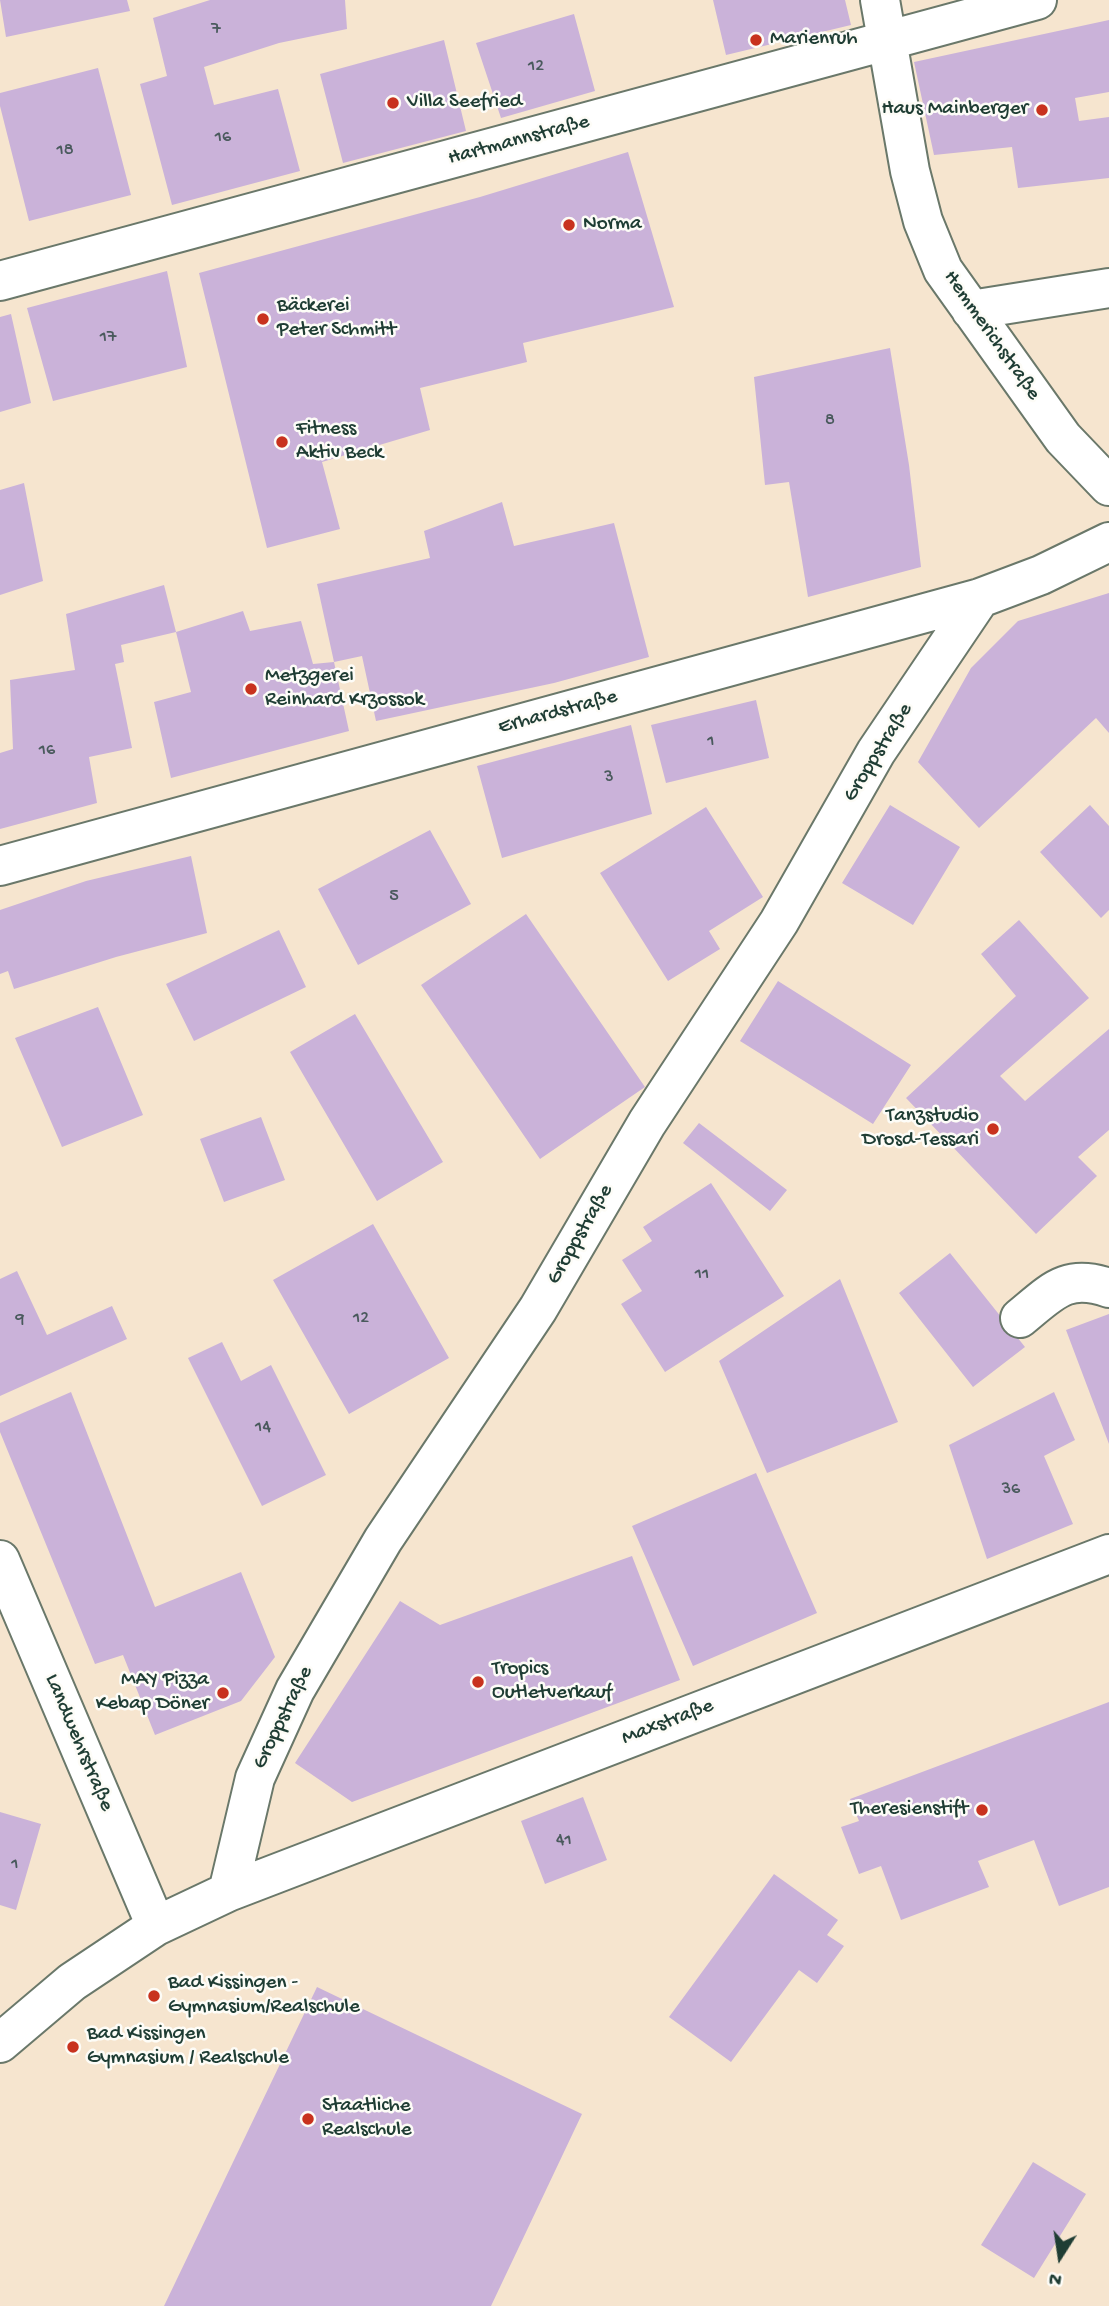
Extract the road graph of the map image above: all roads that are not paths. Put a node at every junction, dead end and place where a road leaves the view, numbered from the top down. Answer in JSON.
{"nodes":[{"id":1,"x":880,"y":0,"type":"edge"},
{"id":2,"x":1037,"y":0,"type":"edge"},
{"id":3,"x":886,"y":42,"type":"junction"},
{"id":4,"x":0,"y":281,"type":"edge"},
{"id":5,"x":1109,"y":288,"type":"edge"},
{"id":6,"x":971,"y":310,"type":"junction"},
{"id":7,"x":1109,"y":485,"type":"edge"},
{"id":8,"x":1109,"y":542,"type":"edge"},
{"id":9,"x":980,"y":598,"type":"junction"},
{"id":10,"x":0,"y":866,"type":"edge"},
{"id":11,"x":1109,"y":1288,"type":"edge"},
{"id":12,"x":1020,"y":1318,"type":"dead end"},
{"id":13,"x":1109,"y":1554,"type":"edge"},
{"id":14,"x":0,"y":1560,"type":"edge"},
{"id":15,"x":228,"y":1892,"type":"junction"},
{"id":16,"x":156,"y":1926,"type":"junction"},
{"id":17,"x":0,"y":2043,"type":"edge"}],
"edges":[{"from":1,"to":3,"type":"street","name":"Hemmerichstraße"},
{"from":2,"to":3,"type":"street","name":"Hartmannstraße"},
{"from":3,"to":4,"type":"street","name":"Hartmannstraße"},
{"from":3,"to":6,"type":"street","name":"Hemmerichstraße"},
{"from":5,"to":6,"type":"street"},
{"from":6,"to":7,"type":"street","name":"Hemmerichstraße"},
{"from":8,"to":9,"type":"street","name":"Erhardstraße"},
{"from":9,"to":10,"type":"street","name":"Erhardstraße"},
{"from":9,"to":15,"type":"street","name":"Groppstraße"},
{"from":11,"to":12,"type":"street"},
{"from":13,"to":15,"type":"street","name":"Maxstraße"},
{"from":14,"to":16,"type":"street","name":"Landwehrstraße"},
{"from":15,"to":16,"type":"street","name":"Maxstraße"},
{"from":16,"to":17,"type":"street","name":"Maxstraße"}]}
